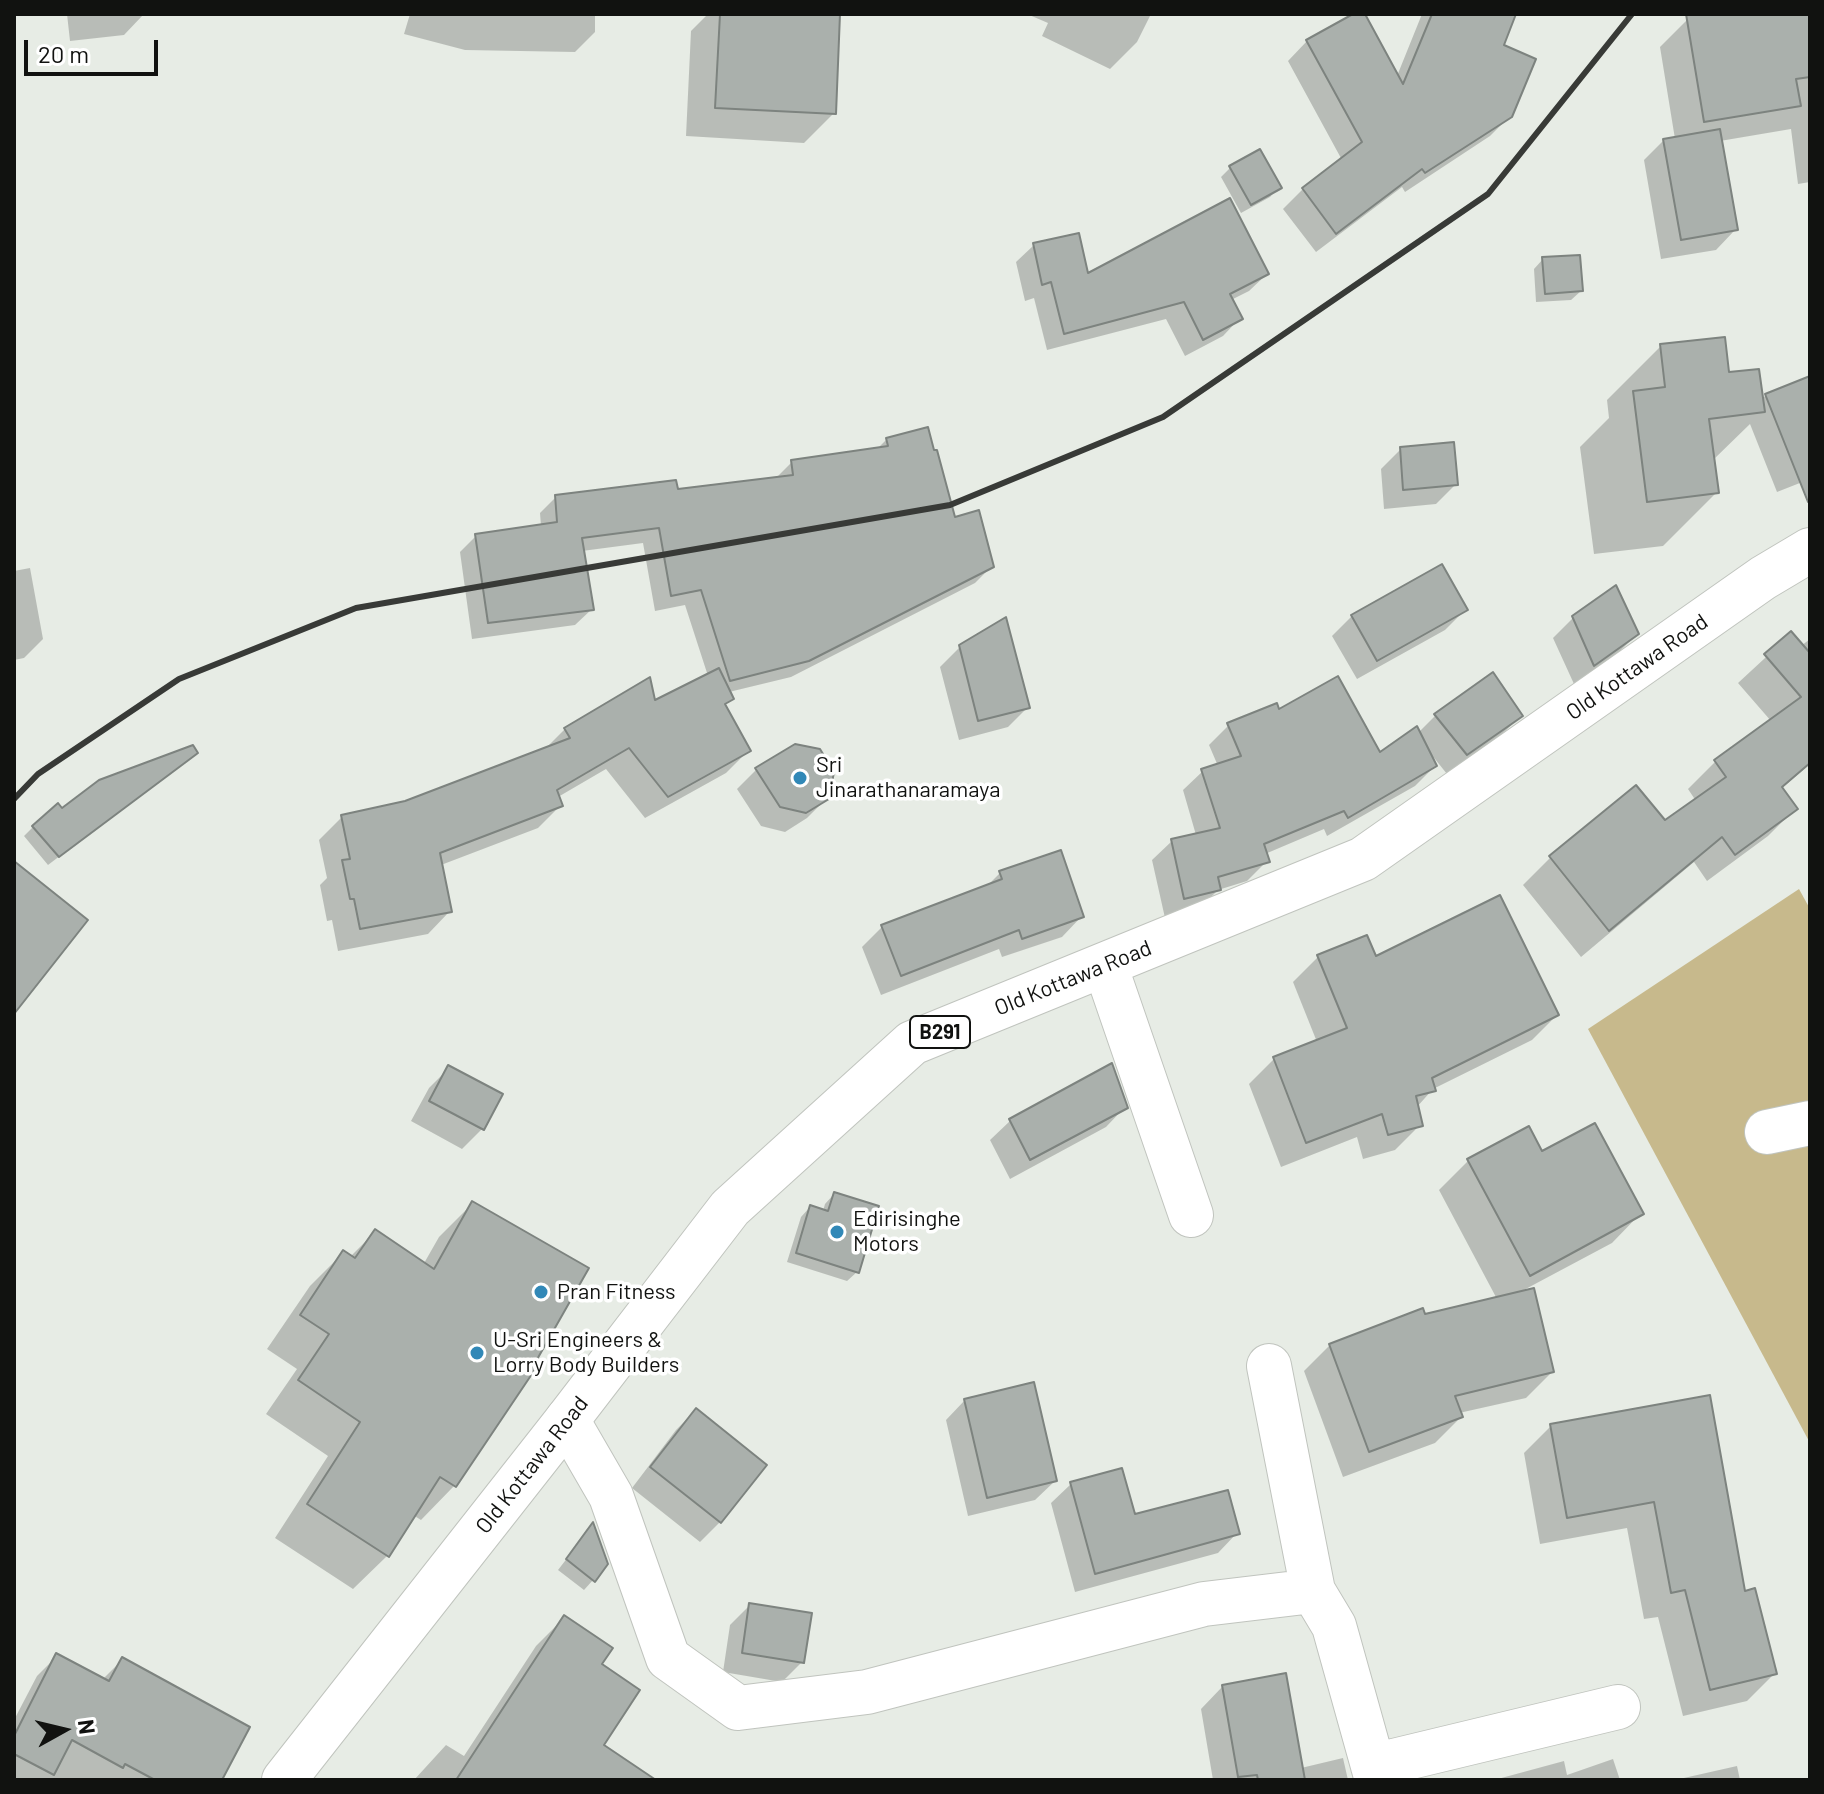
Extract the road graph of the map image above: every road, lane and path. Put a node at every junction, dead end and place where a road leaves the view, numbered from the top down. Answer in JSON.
{"nodes":[{"id":1,"x":1810,"y":550,"type":"edge"},
{"id":2,"x":1105,"y":965,"type":"junction"},
{"id":3,"x":1810,"y":1123,"type":"edge"},
{"id":4,"x":1767,"y":1132,"type":"dead end"},
{"id":5,"x":1191,"y":1215,"type":"dead end"},
{"id":6,"x":1269,"y":1366,"type":"dead end"},
{"id":7,"x":567,"y":1420,"type":"junction"},
{"id":8,"x":1313,"y":1591,"type":"junction"},
{"id":9,"x":1618,"y":1707,"type":"dead end"},
{"id":10,"x":1375,"y":1773,"type":"edge"},
{"id":11,"x":284,"y":1780,"type":"edge"}],
"edges":[{"from":1,"to":2,"type":"main road","name":"Old Kottawa Road","number":"B291"},
{"from":2,"to":5,"type":"main road"},
{"from":2,"to":7,"type":"main road","name":"Old Kottawa Road","number":"B291"},
{"from":3,"to":4,"type":"main road"},
{"from":6,"to":8,"type":"main road"},
{"from":7,"to":8,"type":"main road"},
{"from":7,"to":11,"type":"main road","name":"Old Kottawa Road","number":"B291"},
{"from":8,"to":10,"type":"main road"},
{"from":9,"to":10,"type":"main road"}]}
